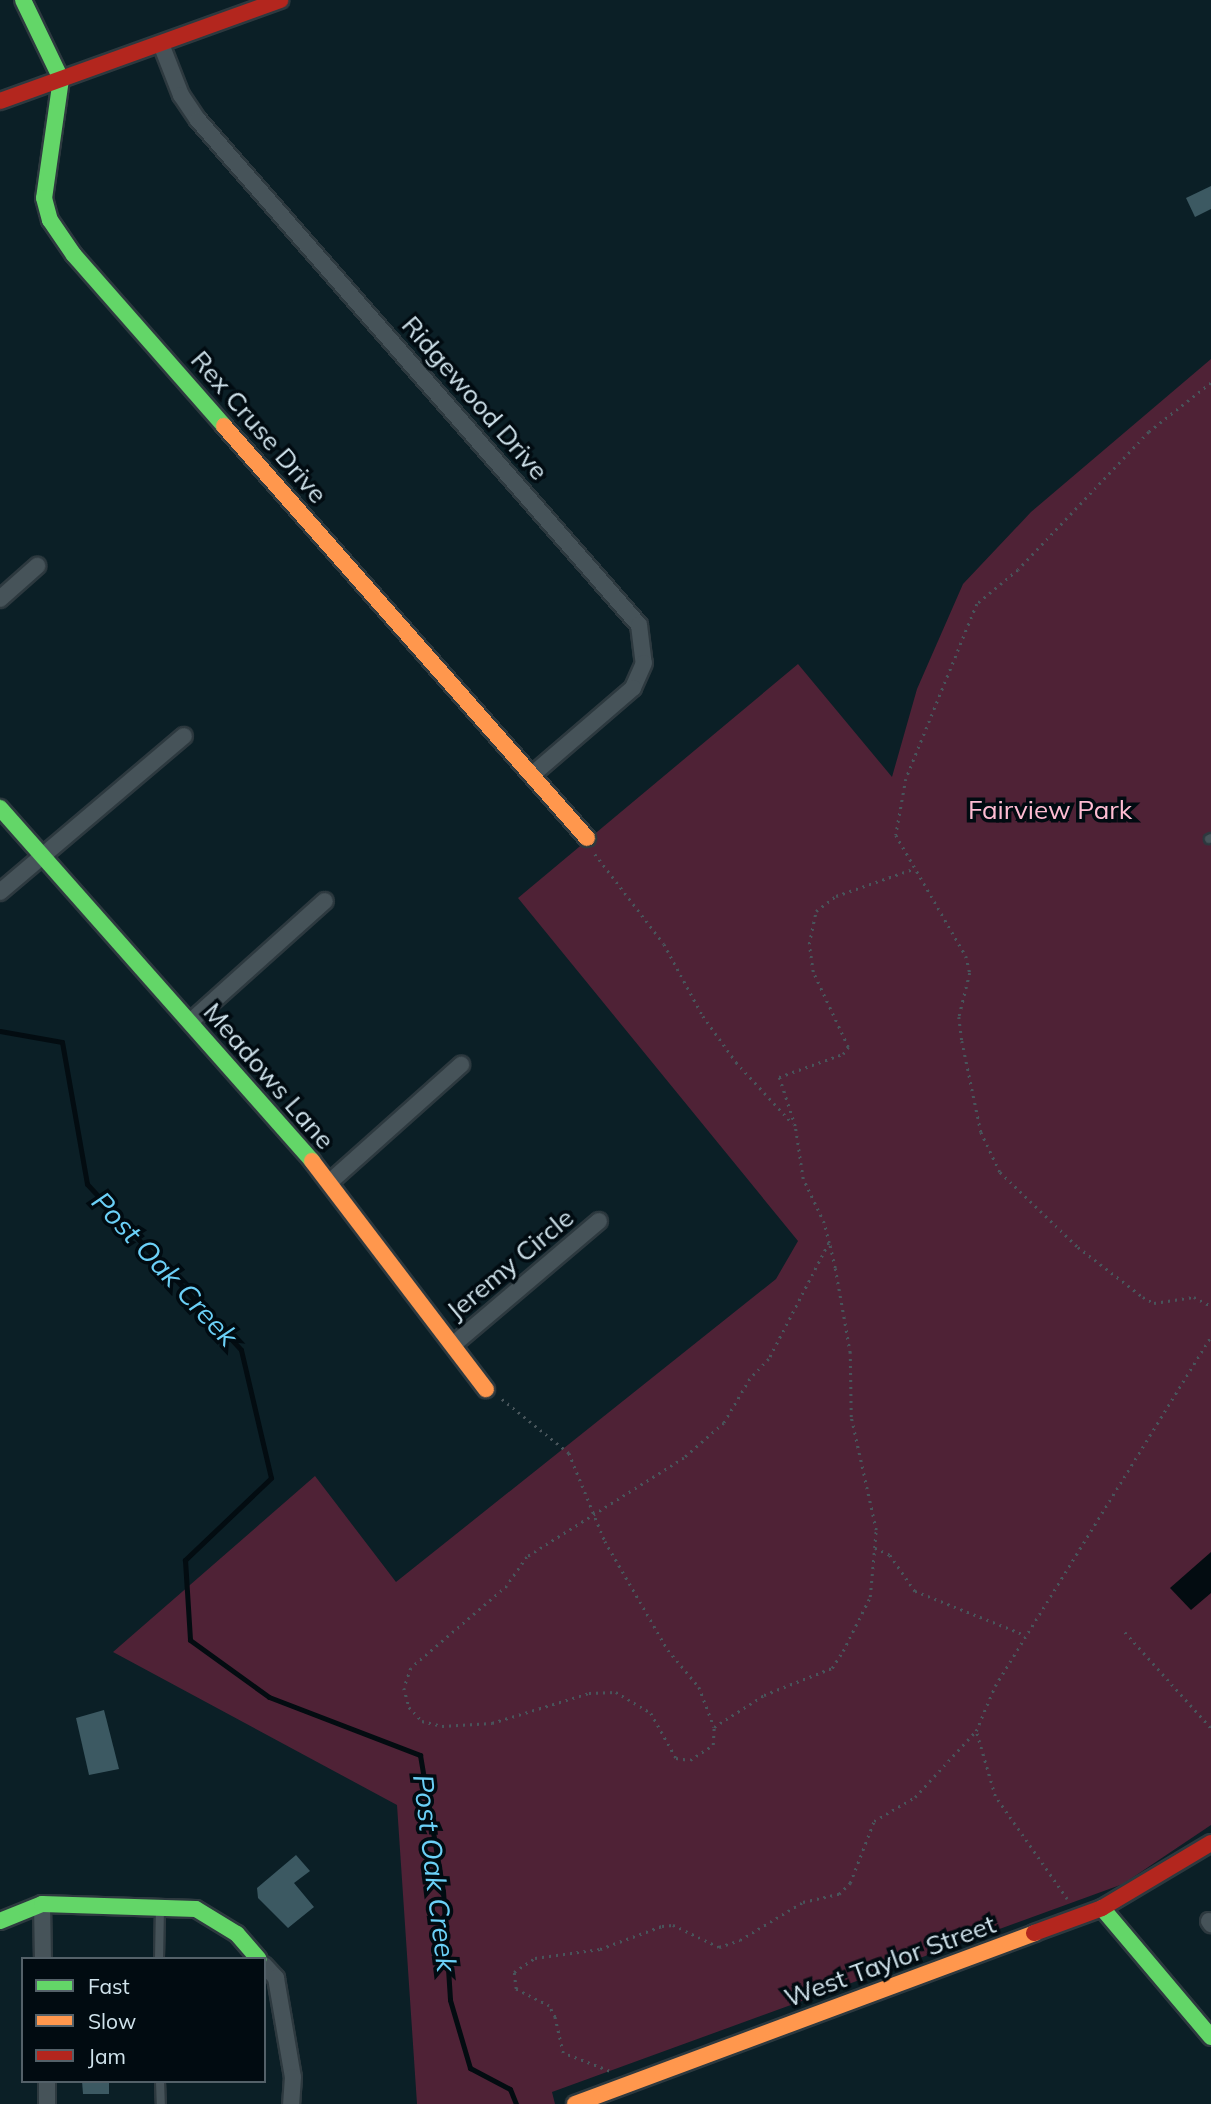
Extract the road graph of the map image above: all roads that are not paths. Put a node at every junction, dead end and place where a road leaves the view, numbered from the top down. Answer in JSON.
{"nodes":[{"id":1,"x":23,"y":0,"type":"edge"},
{"id":2,"x":279,"y":0,"type":"edge"},
{"id":3,"x":161,"y":44,"type":"junction"},
{"id":4,"x":61,"y":79,"type":"junction"},
{"id":5,"x":0,"y":101,"type":"edge"},
{"id":6,"x":37,"y":566,"type":"dead end"},
{"id":7,"x":0,"y":599,"type":"edge"},
{"id":8,"x":184,"y":736,"type":"dead end"},
{"id":9,"x":533,"y":774,"type":"junction"},
{"id":10,"x":0,"y":808,"type":"edge"},
{"id":11,"x":587,"y":838,"type":"road end"},
{"id":12,"x":45,"y":856,"type":"junction"},
{"id":13,"x":0,"y":892,"type":"edge"},
{"id":14,"x":325,"y":901,"type":"dead end"},
{"id":15,"x":190,"y":1022,"type":"junction"},
{"id":16,"x":461,"y":1065,"type":"dead end"},
{"id":17,"x":330,"y":1182,"type":"junction"},
{"id":18,"x":598,"y":1221,"type":"dead end"},
{"id":19,"x":454,"y":1345,"type":"junction"},
{"id":20,"x":485,"y":1389,"type":"road end"},
{"id":21,"x":1211,"y":1843,"type":"edge"},
{"id":22,"x":42,"y":1904,"type":"junction"},
{"id":23,"x":160,"y":1907,"type":"junction"},
{"id":24,"x":1102,"y":1908,"type":"junction"},
{"id":25,"x":0,"y":1921,"type":"edge"},
{"id":26,"x":43,"y":1957,"type":"edge"},
{"id":27,"x":159,"y":1957,"type":"edge"},
{"id":28,"x":257,"y":1957,"type":"edge"},
{"id":29,"x":266,"y":1967,"type":"edge"},
{"id":30,"x":1211,"y":2037,"type":"edge"},
{"id":31,"x":47,"y":2083,"type":"edge"},
{"id":32,"x":160,"y":2083,"type":"edge"},
{"id":33,"x":47,"y":2104,"type":"edge"},
{"id":34,"x":161,"y":2104,"type":"edge"},
{"id":35,"x":291,"y":2104,"type":"edge"},
{"id":36,"x":575,"y":2104,"type":"edge"}],
"edges":[{"from":1,"to":4,"type":"street"},
{"from":2,"to":3,"type":"street"},
{"from":3,"to":4,"type":"street"},
{"from":3,"to":9,"type":"street","name":"Ridgewood Drive"},
{"from":4,"to":5,"type":"street"},
{"from":4,"to":9,"type":"street","name":"Rex Cruse Drive"},
{"from":6,"to":7,"type":"street"},
{"from":8,"to":12,"type":"street"},
{"from":9,"to":11,"type":"street","name":"Rex Cruse Drive"},
{"from":10,"to":12,"type":"street","name":"Meadows Lane"},
{"from":12,"to":13,"type":"street"},
{"from":12,"to":15,"type":"street","name":"Meadows Lane"},
{"from":14,"to":15,"type":"street"},
{"from":15,"to":17,"type":"street","name":"Meadows Lane"},
{"from":16,"to":17,"type":"street"},
{"from":17,"to":19,"type":"street","name":"Meadows Lane"},
{"from":18,"to":19,"type":"street","name":"Jeremy Circle"},
{"from":19,"to":20,"type":"street","name":"Meadows Lane"},
{"from":21,"to":24,"type":"street","name":"West Taylor Street"},
{"from":22,"to":23,"type":"street"},
{"from":22,"to":25,"type":"street"},
{"from":22,"to":26,"type":"street"},
{"from":23,"to":27,"type":"lane"},
{"from":23,"to":28,"type":"street"},
{"from":24,"to":30,"type":"street"},
{"from":24,"to":36,"type":"street","name":"West Taylor Street"},
{"from":29,"to":35,"type":"street"},
{"from":31,"to":33,"type":"street"},
{"from":32,"to":34,"type":"lane"}]}
